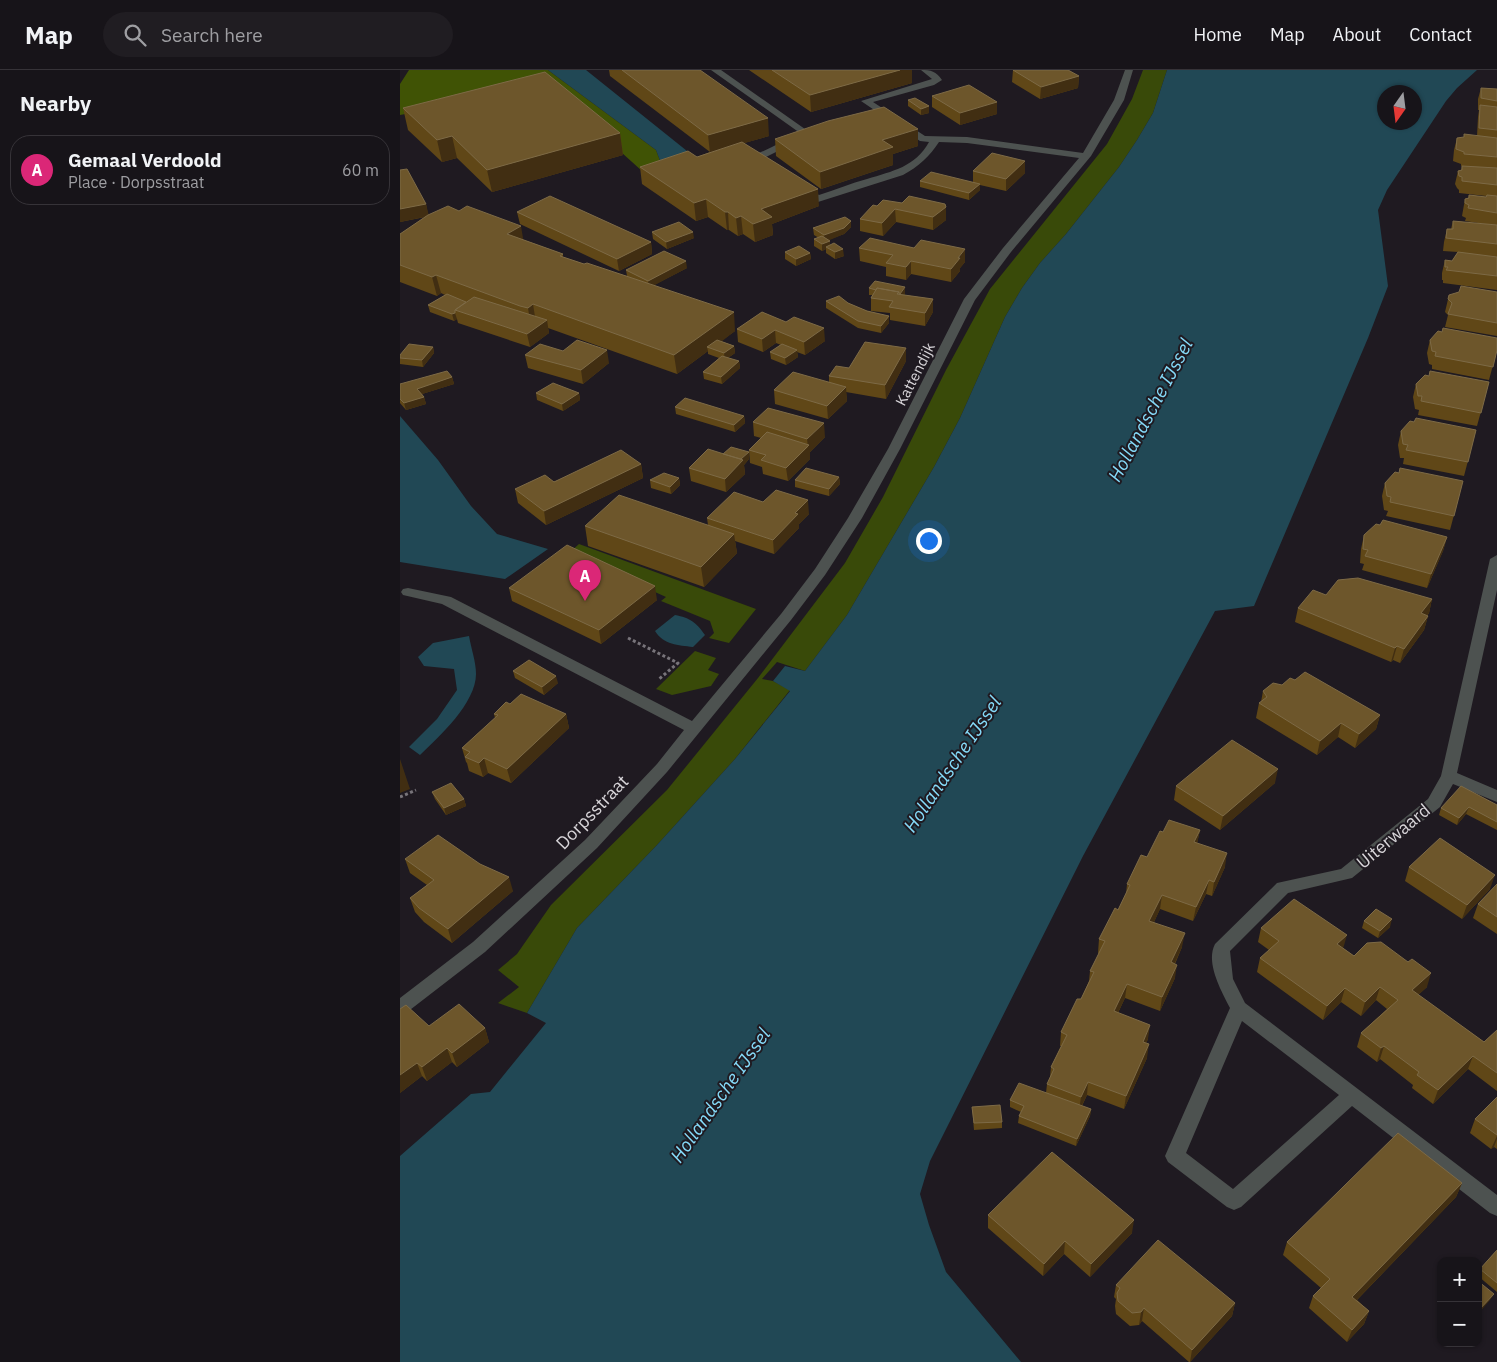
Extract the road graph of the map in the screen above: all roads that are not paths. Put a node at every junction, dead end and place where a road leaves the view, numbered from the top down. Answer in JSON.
{"nodes":[{"id":1,"x":715,"y":70,"type":"edge"},
{"id":2,"x":925,"y":70,"type":"edge"},
{"id":3,"x":1129,"y":70,"type":"edge"},
{"id":4,"x":936,"y":139,"type":"junction"},
{"id":5,"x":1086,"y":156,"type":"junction"},
{"id":6,"x":772,"y":168,"type":"edge"},
{"id":7,"x":795,"y":183,"type":"edge"},
{"id":8,"x":1497,"y":559,"type":"edge"},
{"id":9,"x":408,"y":592,"type":"dead end"},
{"id":10,"x":786,"y":617,"type":"joint"},
{"id":11,"x":694,"y":729,"type":"junction"},
{"id":12,"x":1449,"y":776,"type":"junction"},
{"id":13,"x":1497,"y":796,"type":"edge"},
{"id":14,"x":400,"y":1008,"type":"edge"},
{"id":15,"x":1239,"y":1008,"type":"junction"},
{"id":16,"x":1352,"y":1095,"type":"junction"},
{"id":17,"x":1497,"y":1207,"type":"edge"}],
"edges":[{"from":1,"to":6,"type":"street"},
{"from":2,"to":4,"type":"street"},
{"from":3,"to":5,"type":"street","name":"Kattendijk"},
{"from":4,"to":5,"type":"street"},
{"from":4,"to":7,"type":"street"},
{"from":5,"to":10,"type":"street","name":"Kattendijk"},
{"from":8,"to":12,"type":"street","name":"Uiterwaard"},
{"from":9,"to":11,"type":"street"},
{"from":10,"to":11,"type":"street","name":"Dorpsstraat"},
{"from":11,"to":14,"type":"street","name":"Dorpsstraat"},
{"from":12,"to":13,"type":"street"},
{"from":12,"to":15,"type":"street","name":"Uiterwaard"},
{"from":15,"to":16,"type":"street","name":"Uiterwaard"},
{"from":15,"to":16,"type":"street"},
{"from":16,"to":17,"type":"street","name":"Uiterwaard"}]}
